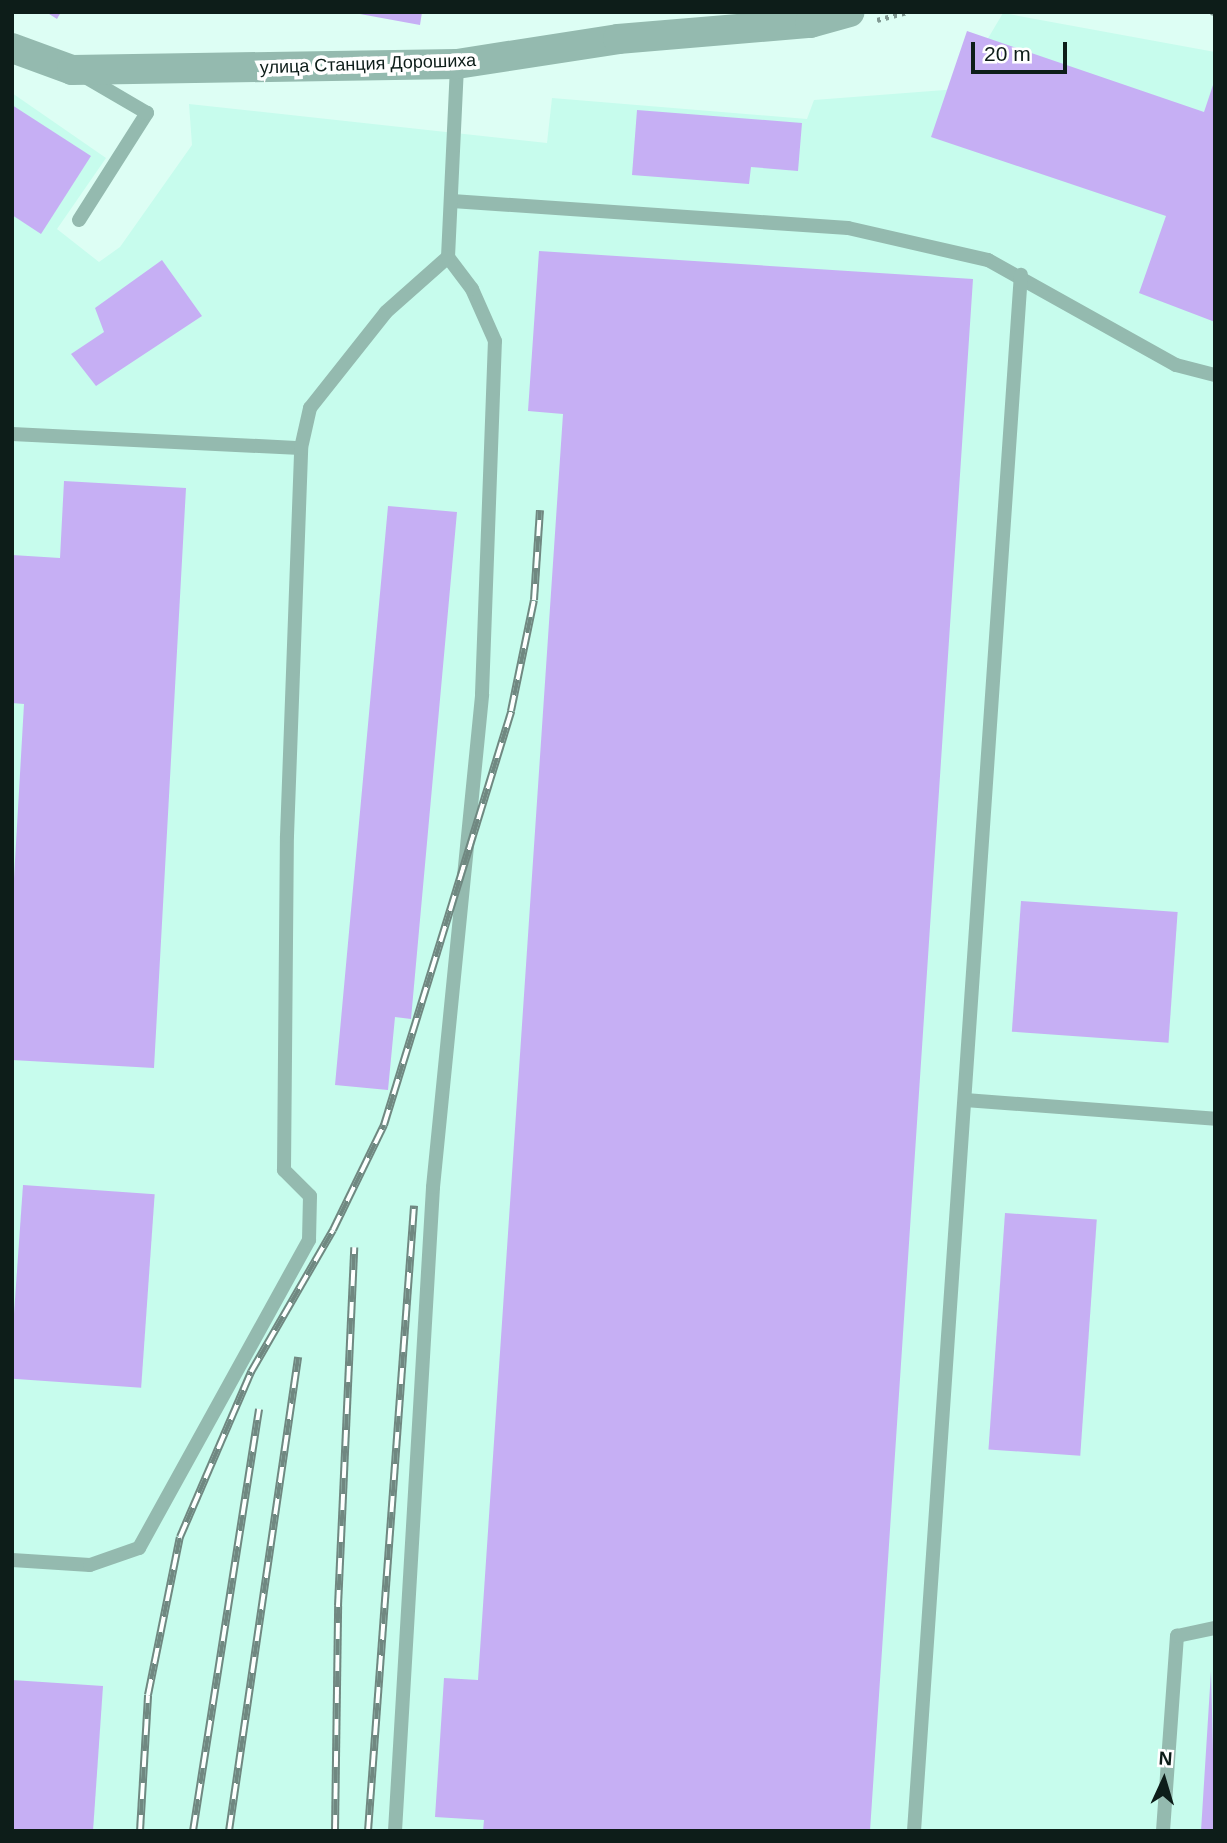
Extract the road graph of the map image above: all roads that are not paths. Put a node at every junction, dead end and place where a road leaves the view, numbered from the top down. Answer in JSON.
{"nodes":[{"id":1,"x":850,"y":12,"type":"edge"},
{"id":2,"x":12,"y":48,"type":"edge"},
{"id":3,"x":457,"y":64,"type":"junction"},
{"id":4,"x":72,"y":69,"type":"junction"},
{"id":5,"x":452,"y":201,"type":"junction"},
{"id":6,"x":79,"y":220,"type":"dead end"},
{"id":7,"x":448,"y":257,"type":"junction"},
{"id":8,"x":1021,"y":275,"type":"junction"},
{"id":9,"x":1215,"y":374,"type":"edge"},
{"id":10,"x":12,"y":434,"type":"edge"},
{"id":11,"x":301,"y":448,"type":"junction"},
{"id":12,"x":965,"y":1100,"type":"junction"},
{"id":13,"x":1215,"y":1119,"type":"edge"},
{"id":14,"x":12,"y":1560,"type":"edge"},
{"id":15,"x":1215,"y":1628,"type":"edge"},
{"id":16,"x":396,"y":1831,"type":"edge"},
{"id":17,"x":914,"y":1831,"type":"edge"},
{"id":18,"x":1163,"y":1831,"type":"edge"}],
"edges":[{"from":1,"to":3,"type":"street","name":"улица Станция Дорошиха"},
{"from":2,"to":4,"type":"street","name":"улица Станция Дорошиха"},
{"from":3,"to":4,"type":"street","name":"улица Станция Дорошиха"},
{"from":3,"to":5,"type":"lane"},
{"from":4,"to":6,"type":"lane"},
{"from":5,"to":7,"type":"lane"},
{"from":5,"to":8,"type":"lane"},
{"from":7,"to":11,"type":"lane"},
{"from":7,"to":16,"type":"lane"},
{"from":8,"to":9,"type":"lane"},
{"from":8,"to":12,"type":"lane"},
{"from":10,"to":11,"type":"lane"},
{"from":11,"to":14,"type":"lane"},
{"from":12,"to":13,"type":"lane"},
{"from":12,"to":17,"type":"lane"},
{"from":15,"to":18,"type":"lane"}]}
